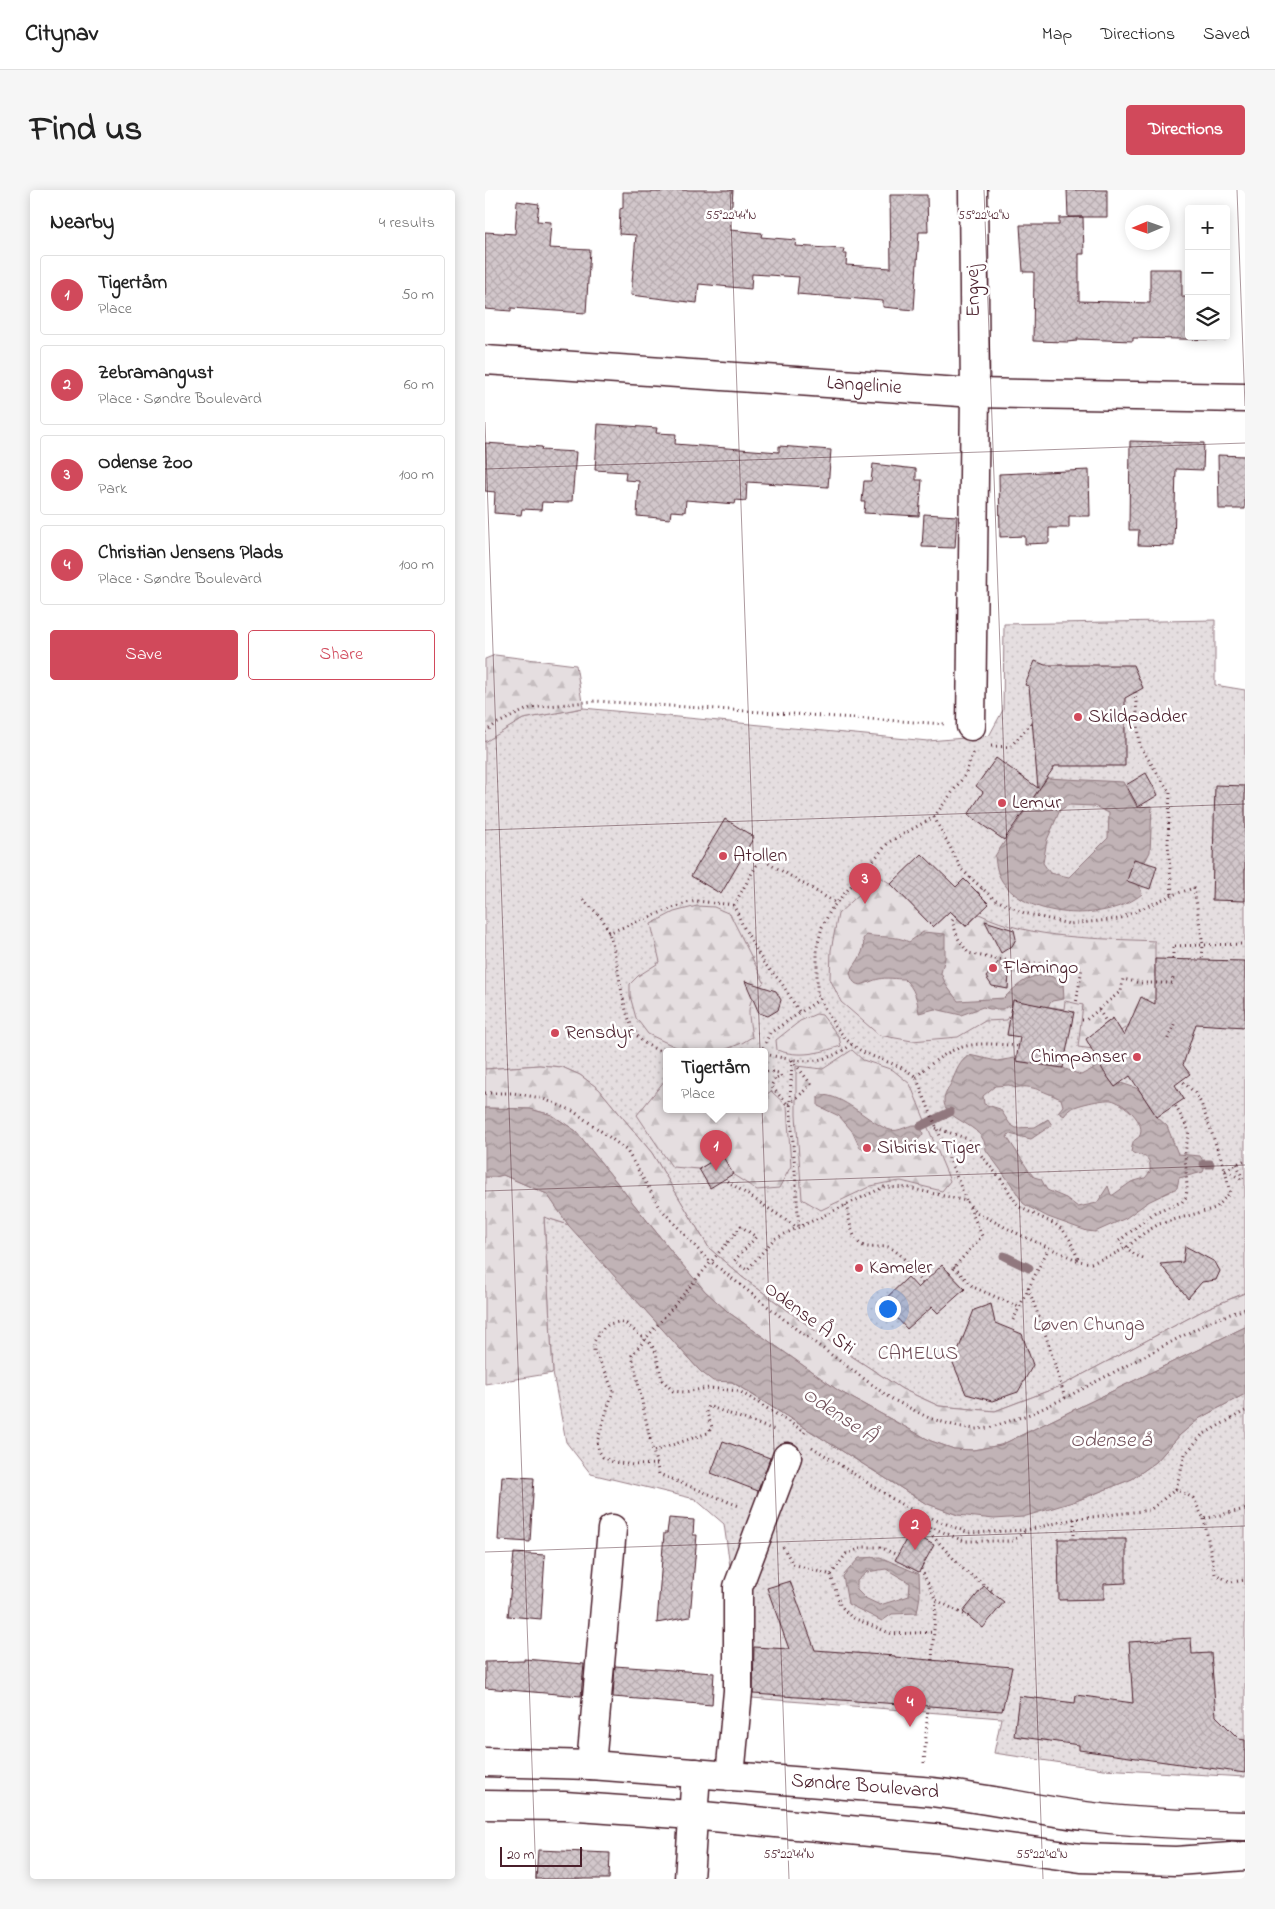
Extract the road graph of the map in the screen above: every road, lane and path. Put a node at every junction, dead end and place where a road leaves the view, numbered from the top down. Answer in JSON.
{"nodes":[{"id":1,"x":973,"y":190,"type":"edge"},
{"id":2,"x":485,"y":360,"type":"edge"},
{"id":3,"x":975,"y":393,"type":"junction"},
{"id":4,"x":1245,"y":398,"type":"edge"},
{"id":5,"x":1135,"y":692,"type":"dead end"},
{"id":6,"x":1032,"y":723,"type":"dead end"},
{"id":7,"x":485,"y":732,"type":"edge"},
{"id":8,"x":978,"y":739,"type":"junction"},
{"id":9,"x":934,"y":816,"type":"junction"},
{"id":10,"x":763,"y":852,"type":"dead end"},
{"id":11,"x":760,"y":858,"type":"junction"},
{"id":12,"x":981,"y":888,"type":"junction"},
{"id":13,"x":978,"y":893,"type":"dead end"},
{"id":14,"x":1172,"y":895,"type":"junction"},
{"id":15,"x":583,"y":900,"type":"dead end"},
{"id":16,"x":836,"y":902,"type":"junction"},
{"id":17,"x":734,"y":905,"type":"junction"},
{"id":18,"x":956,"y":916,"type":"dead end"},
{"id":19,"x":608,"y":933,"type":"junction"},
{"id":20,"x":1245,"y":944,"type":"edge"},
{"id":21,"x":1203,"y":945,"type":"junction"},
{"id":22,"x":1173,"y":959,"type":"dead end"},
{"id":23,"x":1202,"y":960,"type":"dead end"},
{"id":24,"x":1173,"y":978,"type":"dead end"},
{"id":25,"x":820,"y":999,"type":"junction"},
{"id":26,"x":1076,"y":1004,"type":"dead end"},
{"id":27,"x":1099,"y":1010,"type":"junction"},
{"id":28,"x":800,"y":1014,"type":"junction"},
{"id":29,"x":1081,"y":1020,"type":"dead end"},
{"id":30,"x":1175,"y":1022,"type":"dead end"},
{"id":31,"x":1107,"y":1023,"type":"dead end"},
{"id":32,"x":1167,"y":1039,"type":"dead end"},
{"id":33,"x":852,"y":1044,"type":"junction"},
{"id":34,"x":1019,"y":1046,"type":"dead end"},
{"id":35,"x":763,"y":1048,"type":"edge"},
{"id":36,"x":663,"y":1052,"type":"edge"},
{"id":37,"x":768,"y":1055,"type":"edge"},
{"id":38,"x":792,"y":1060,"type":"junction"},
{"id":39,"x":768,"y":1071,"type":"edge"},
{"id":40,"x":916,"y":1077,"type":"junction"},
{"id":41,"x":1181,"y":1080,"type":"dead end"},
{"id":42,"x":485,"y":1093,"type":"edge"},
{"id":43,"x":1175,"y":1105,"type":"dead end"},
{"id":44,"x":936,"y":1128,"type":"junction"},
{"id":45,"x":1245,"y":1160,"type":"edge"},
{"id":46,"x":1237,"y":1164,"type":"junction"},
{"id":47,"x":1225,"y":1170,"type":"junction"},
{"id":48,"x":1231,"y":1173,"type":"dead end"},
{"id":49,"x":727,"y":1181,"type":"dead end"},
{"id":50,"x":967,"y":1201,"type":"junction"},
{"id":51,"x":846,"y":1205,"type":"junction"},
{"id":52,"x":799,"y":1228,"type":"junction"},
{"id":53,"x":1047,"y":1248,"type":"junction"},
{"id":54,"x":1125,"y":1248,"type":"junction"},
{"id":55,"x":1143,"y":1258,"type":"dead end"},
{"id":56,"x":1079,"y":1261,"type":"junction"},
{"id":57,"x":954,"y":1267,"type":"junction"},
{"id":58,"x":949,"y":1272,"type":"dead end"},
{"id":59,"x":922,"y":1284,"type":"dead end"},
{"id":60,"x":1028,"y":1288,"type":"junction"},
{"id":61,"x":1019,"y":1308,"type":"junction"},
{"id":62,"x":1245,"y":1309,"type":"edge"},
{"id":63,"x":1013,"y":1320,"type":"dead end"},
{"id":64,"x":1065,"y":1398,"type":"junction"},
{"id":65,"x":1245,"y":1411,"type":"edge"},
{"id":66,"x":650,"y":1439,"type":"dead end"},
{"id":67,"x":794,"y":1444,"type":"junction"},
{"id":68,"x":654,"y":1452,"type":"dead end"},
{"id":69,"x":657,"y":1464,"type":"dead end"},
{"id":70,"x":1176,"y":1489,"type":"junction"},
{"id":71,"x":1245,"y":1509,"type":"edge"},
{"id":72,"x":1074,"y":1519,"type":"junction"},
{"id":73,"x":1204,"y":1519,"type":"junction"},
{"id":74,"x":612,"y":1529,"type":"dead end"},
{"id":75,"x":1026,"y":1530,"type":"junction"},
{"id":76,"x":1074,"y":1539,"type":"dead end"},
{"id":77,"x":921,"y":1569,"type":"dead end"},
{"id":78,"x":831,"y":1575,"type":"dead end"},
{"id":79,"x":1245,"y":1580,"type":"edge"},
{"id":80,"x":993,"y":1593,"type":"dead end"},
{"id":81,"x":936,"y":1600,"type":"junction"},
{"id":82,"x":971,"y":1618,"type":"dead end"},
{"id":83,"x":934,"y":1632,"type":"junction"},
{"id":84,"x":932,"y":1660,"type":"dead end"},
{"id":85,"x":928,"y":1706,"type":"dead end"},
{"id":86,"x":485,"y":1762,"type":"edge"},
{"id":87,"x":591,"y":1765,"type":"junction"},
{"id":88,"x":696,"y":1773,"type":"junction"},
{"id":89,"x":730,"y":1776,"type":"junction"},
{"id":90,"x":922,"y":1790,"type":"junction"},
{"id":91,"x":485,"y":1805,"type":"edge"},
{"id":92,"x":692,"y":1816,"type":"junction"},
{"id":93,"x":1245,"y":1826,"type":"edge"},
{"id":94,"x":1245,"y":1856,"type":"edge"},
{"id":95,"x":689,"y":1879,"type":"edge"}],
"edges":[{"from":1,"to":3,"type":"main road","name":"Engvej"},
{"from":2,"to":3,"type":"main road","name":"Langelinie"},
{"from":3,"to":4,"type":"main road","name":"Langelinie"},
{"from":3,"to":8,"type":"main road","name":"Engvej"},
{"from":5,"to":14,"type":"path"},
{"from":6,"to":8,"type":"path"},
{"from":7,"to":8,"type":"path"},
{"from":8,"to":9,"type":"path"},
{"from":9,"to":12,"type":"path"},
{"from":9,"to":16,"type":"path"},
{"from":10,"to":11,"type":"path"},
{"from":11,"to":16,"type":"path"},
{"from":11,"to":17,"type":"path"},
{"from":12,"to":13,"type":"path"},
{"from":12,"to":14,"type":"path"},
{"from":14,"to":21,"type":"path"},
{"from":15,"to":19,"type":"path"},
{"from":16,"to":25,"type":"path"},
{"from":17,"to":19,"type":"path"},
{"from":17,"to":28,"type":"path"},
{"from":18,"to":26,"type":"path"},
{"from":19,"to":36,"type":"path"},
{"from":20,"to":21,"type":"path"},
{"from":21,"to":22,"type":"path"},
{"from":21,"to":23,"type":"path"},
{"from":24,"to":27,"type":"path"},
{"from":25,"to":28,"type":"path"},
{"from":25,"to":33,"type":"path"},
{"from":27,"to":29,"type":"path"},
{"from":27,"to":31,"type":"path"},
{"from":28,"to":35,"type":"path"},
{"from":30,"to":32,"type":"path"},
{"from":33,"to":38,"type":"path"},
{"from":33,"to":40,"type":"path"},
{"from":34,"to":40,"type":"path"},
{"from":37,"to":38,"type":"path"},
{"from":38,"to":39,"type":"path","bridge":true},
{"from":38,"to":52,"type":"path"},
{"from":40,"to":44,"type":"path"},
{"from":41,"to":47,"type":"path"},
{"from":42,"to":64,"type":"path","name":"Odense Å Sti"},
{"from":43,"to":54,"type":"path"},
{"from":44,"to":50,"type":"path"},
{"from":44,"to":56,"type":"path"},
{"from":45,"to":46,"type":"path"},
{"from":46,"to":47,"type":"path"},
{"from":46,"to":48,"type":"path"},
{"from":47,"to":54,"type":"path"},
{"from":49,"to":52,"type":"path"},
{"from":50,"to":51,"type":"path"},
{"from":50,"to":53,"type":"path"},
{"from":50,"to":57,"type":"path"},
{"from":51,"to":52,"type":"path"},
{"from":51,"to":59,"type":"path"},
{"from":52,"to":66,"type":"path","bridge":true},
{"from":53,"to":56,"type":"path"},
{"from":53,"to":60,"type":"path"},
{"from":54,"to":55,"type":"path"},
{"from":54,"to":56,"type":"path"},
{"from":57,"to":58,"type":"path"},
{"from":57,"to":61,"type":"path"},
{"from":60,"to":61,"type":"path"},
{"from":60,"to":64,"type":"path"},
{"from":61,"to":63,"type":"path"},
{"from":62,"to":64,"type":"path","name":"Odense Å Sti"},
{"from":65,"to":70,"type":"path"},
{"from":67,"to":68,"type":"path"},
{"from":67,"to":69,"type":"path"},
{"from":67,"to":75,"type":"path"},
{"from":67,"to":89,"type":"main road"},
{"from":70,"to":72,"type":"path"},
{"from":70,"to":73,"type":"path"},
{"from":71,"to":73,"type":"path"},
{"from":72,"to":75,"type":"path"},
{"from":72,"to":76,"type":"path"},
{"from":73,"to":79,"type":"path"},
{"from":74,"to":87,"type":"main road"},
{"from":75,"to":80,"type":"path"},
{"from":77,"to":81,"type":"path"},
{"from":78,"to":83,"type":"path"},
{"from":81,"to":82,"type":"path"},
{"from":81,"to":83,"type":"path"},
{"from":83,"to":84,"type":"path"},
{"from":85,"to":90,"type":"path"},
{"from":86,"to":87,"type":"main road","name":"Søndre Boulevard"},
{"from":87,"to":88,"type":"main road","name":"Søndre Boulevard"},
{"from":88,"to":89,"type":"main road","name":"Søndre Boulevard"},
{"from":88,"to":92,"type":"main road"},
{"from":89,"to":90,"type":"main road","name":"Søndre Boulevard"},
{"from":90,"to":93,"type":"main road","name":"Søndre Boulevard"},
{"from":91,"to":92,"type":"main road"},
{"from":92,"to":94,"type":"main road"},
{"from":92,"to":95,"type":"main road"}]}
